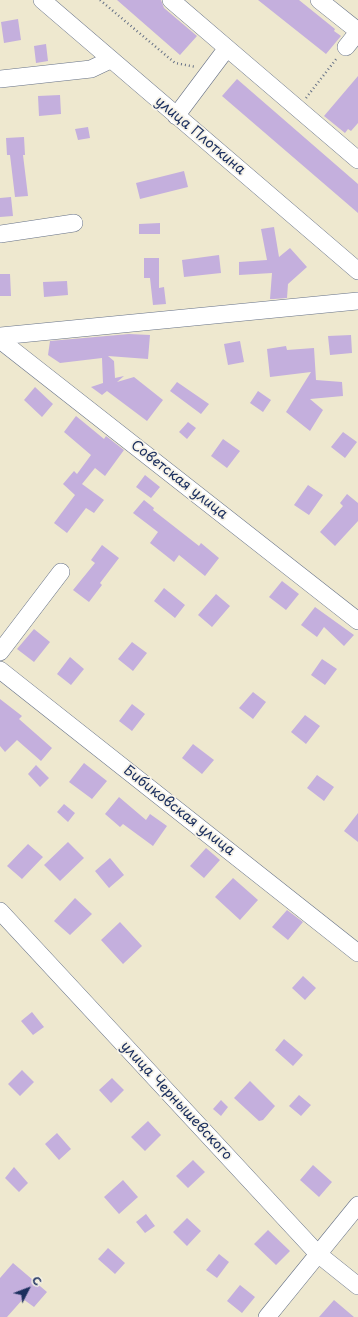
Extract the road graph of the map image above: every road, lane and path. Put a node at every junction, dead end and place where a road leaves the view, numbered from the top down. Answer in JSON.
{"nodes":[{"id":1,"x":42,"y":0,"type":"edge"},
{"id":2,"x":100,"y":0,"type":"edge"},
{"id":3,"x":172,"y":0,"type":"edge"},
{"id":4,"x":319,"y":0,"type":"edge"},
{"id":5,"x":358,"y":32,"type":"edge"},
{"id":6,"x":346,"y":47,"type":"joint"},
{"id":7,"x":227,"y":48,"type":"junction"},
{"id":8,"x":110,"y":60,"type":"junction"},
{"id":9,"x":211,"y":70,"type":"junction"},
{"id":10,"x":0,"y":79,"type":"edge"},
{"id":11,"x":298,"y":109,"type":"junction"},
{"id":12,"x":176,"y":116,"type":"junction"},
{"id":13,"x":356,"y":155,"type":"edge"},
{"id":14,"x":74,"y":223,"type":"dead end"},
{"id":15,"x":0,"y":234,"type":"edge"},
{"id":16,"x":358,"y":270,"type":"edge"},
{"id":17,"x":358,"y":300,"type":"edge"},
{"id":18,"x":0,"y":336,"type":"edge"},
{"id":19,"x":0,"y":340,"type":"edge"},
{"id":20,"x":61,"y":572,"type":"dead end"},
{"id":21,"x":358,"y":621,"type":"edge"},
{"id":22,"x":0,"y":652,"type":"edge"},
{"id":23,"x":0,"y":670,"type":"edge"},
{"id":24,"x":0,"y":911,"type":"edge"},
{"id":25,"x":358,"y":953,"type":"edge"},
{"id":26,"x":358,"y":1205,"type":"edge"},
{"id":27,"x":318,"y":1254,"type":"junction"},
{"id":28,"x":358,"y":1286,"type":"edge"},
{"id":29,"x":267,"y":1317,"type":"edge"}],
"edges":[{"from":1,"to":8,"type":"street","name":"улица Плоткина"},
{"from":2,"to":9,"type":"path"},
{"from":3,"to":7,"type":"street"},
{"from":4,"to":5,"type":"street"},
{"from":5,"to":6,"type":"street"},
{"from":6,"to":11,"type":"path"},
{"from":7,"to":9,"type":"street"},
{"from":7,"to":11,"type":"street"},
{"from":8,"to":10,"type":"street"},
{"from":8,"to":12,"type":"street","name":"улица Плоткина"},
{"from":9,"to":12,"type":"street"},
{"from":11,"to":13,"type":"street"},
{"from":12,"to":16,"type":"street","name":"улица Плоткина"},
{"from":14,"to":15,"type":"street"},
{"from":17,"to":18,"type":"street"},
{"from":19,"to":21,"type":"street","name":"Советская улица"},
{"from":20,"to":22,"type":"street"},
{"from":23,"to":25,"type":"street","name":"Бибиковская улица"},
{"from":24,"to":27,"type":"street","name":"улица Чернышевского"},
{"from":26,"to":27,"type":"street"},
{"from":27,"to":28,"type":"street","name":"улица Чернышевского"},
{"from":27,"to":29,"type":"street"}]}
